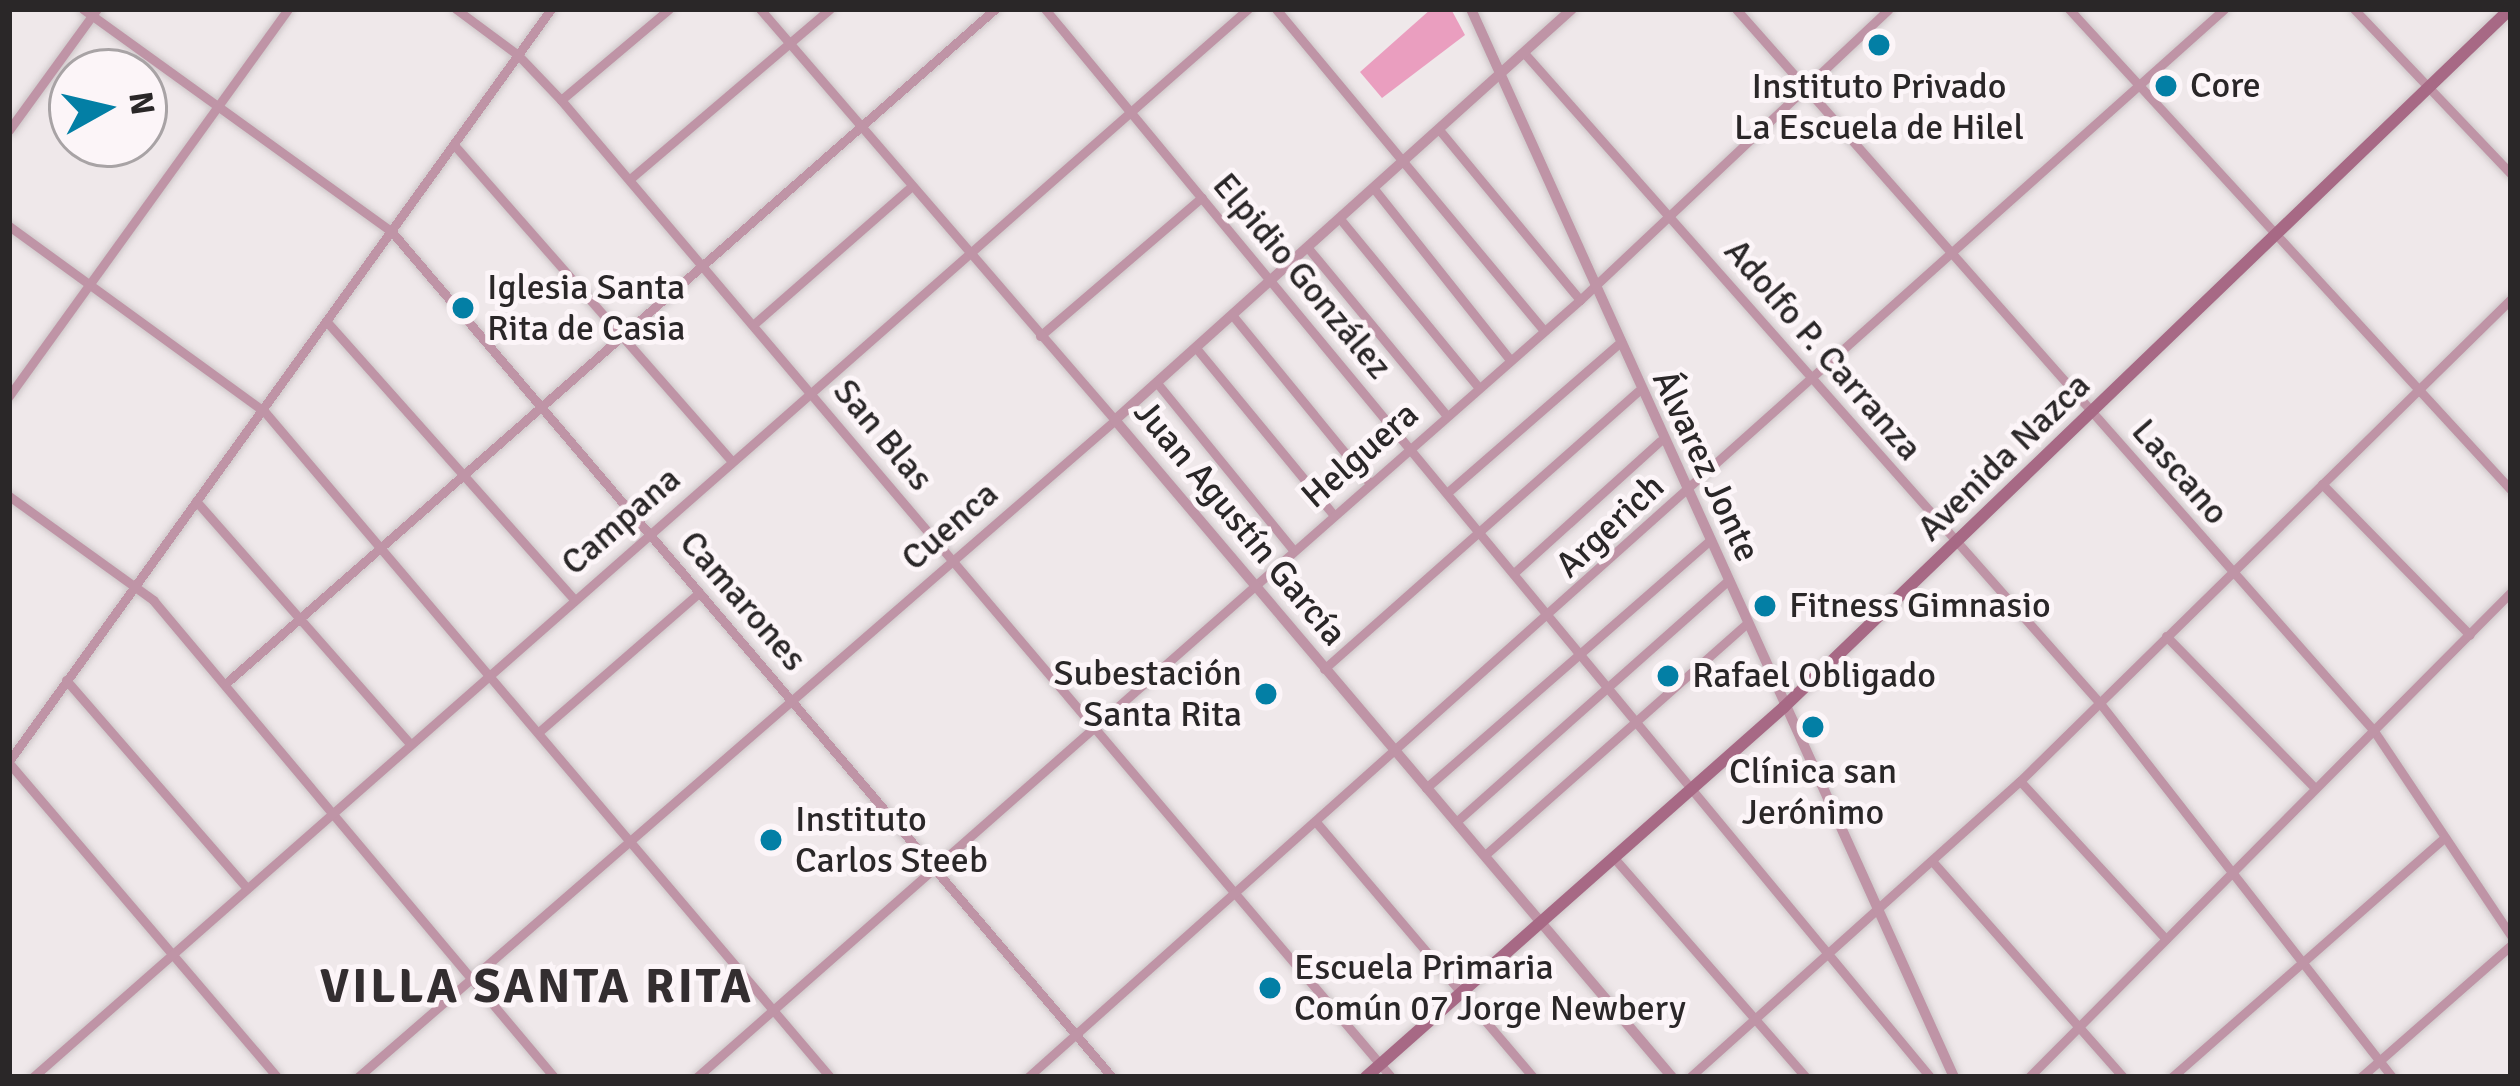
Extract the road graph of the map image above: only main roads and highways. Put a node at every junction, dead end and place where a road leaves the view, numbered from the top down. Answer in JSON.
{"nodes":[{"id":1,"x":2510,"y":9,"type":"edge"},
{"id":2,"x":1366,"y":1077,"type":"edge"}],
"edges":[{"from":1,"to":2,"type":"main road","name":"Avenida Nazca"}]}
